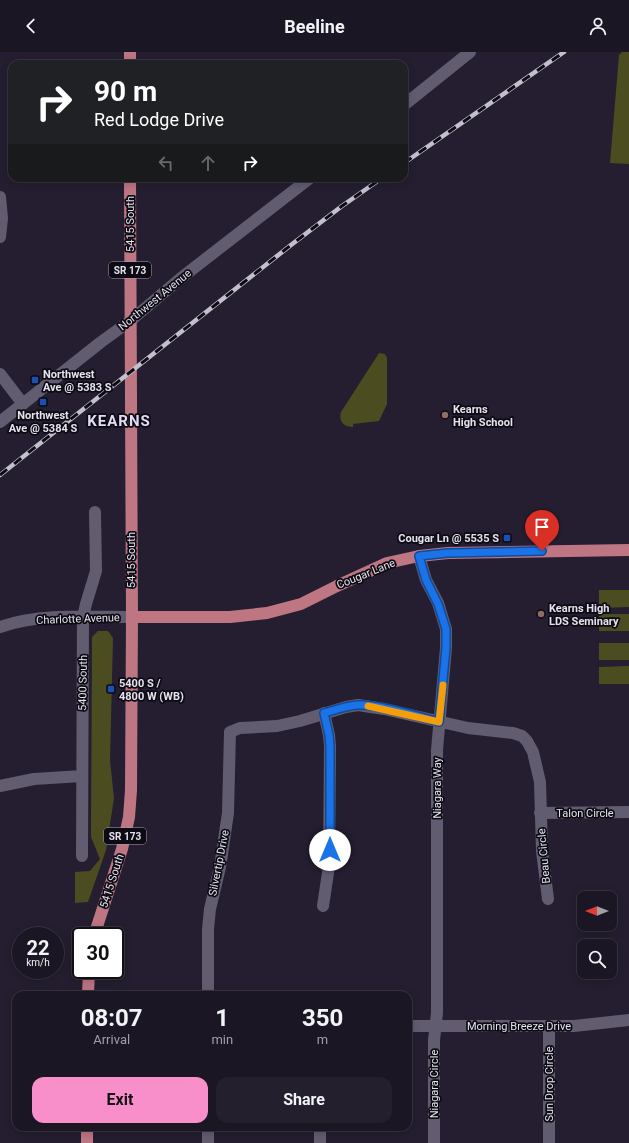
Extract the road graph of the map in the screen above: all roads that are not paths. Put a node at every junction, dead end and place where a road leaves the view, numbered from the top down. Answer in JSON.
{"nodes":[{"id":1,"x":470,"y":52,"type":"edge"},
{"id":2,"x":408,"y":102,"type":"edge"},
{"id":3,"x":130,"y":182,"type":"edge"},
{"id":4,"x":305,"y":182,"type":"edge"},
{"id":5,"x":0,"y":197,"type":"edge"},
{"id":6,"x":0,"y":237,"type":"edge"},
{"id":7,"x":130,"y":321,"type":"junction"},
{"id":8,"x":0,"y":374,"type":"edge"},
{"id":9,"x":23,"y":404,"type":"junction"},
{"id":10,"x":0,"y":422,"type":"edge"},
{"id":11,"x":95,"y":512,"type":"dead end"},
{"id":12,"x":629,"y":550,"type":"edge"},
{"id":13,"x":419,"y":556,"type":"junction"},
{"id":14,"x":83,"y":617,"type":"junction"},
{"id":15,"x":132,"y":617,"type":"junction"},
{"id":16,"x":0,"y":627,"type":"edge"},
{"id":17,"x":324,"y":713,"type":"junction"},
{"id":18,"x":439,"y":722,"type":"junction"},
{"id":19,"x":230,"y":732,"type":"joint"},
{"id":20,"x":82,"y":776,"type":"junction"},
{"id":21,"x":0,"y":786,"type":"edge"},
{"id":22,"x":629,"y":812,"type":"edge"},
{"id":23,"x":540,"y":813,"type":"junction"},
{"id":24,"x":82,"y":856,"type":"dead end"},
{"id":25,"x":548,"y":899,"type":"dead end"},
{"id":26,"x":323,"y":906,"type":"dead end"},
{"id":27,"x":97,"y":927,"type":"edge"},
{"id":28,"x":89,"y":979,"type":"edge"},
{"id":29,"x":88,"y":991,"type":"edge"},
{"id":30,"x":208,"y":991,"type":"edge"},
{"id":31,"x":629,"y":1020,"type":"edge"},
{"id":32,"x":412,"y":1026,"type":"edge"},
{"id":33,"x":436,"y":1026,"type":"junction"},
{"id":34,"x":549,"y":1026,"type":"junction"},
{"id":35,"x":87,"y":1131,"type":"edge"},
{"id":36,"x":208,"y":1131,"type":"edge"},
{"id":37,"x":320,"y":1131,"type":"edge"},
{"id":38,"x":87,"y":1143,"type":"edge"},
{"id":39,"x":208,"y":1143,"type":"edge"},
{"id":40,"x":320,"y":1143,"type":"edge"},
{"id":41,"x":434,"y":1143,"type":"edge"},
{"id":42,"x":549,"y":1143,"type":"edge"}],
"edges":[{"from":1,"to":2,"type":"street"},
{"from":3,"to":7,"type":"main road","name":"5415 South","number":"SR 173"},
{"from":4,"to":7,"type":"street","name":"Northwest Avenue"},
{"from":5,"to":6,"type":"street"},
{"from":7,"to":9,"type":"street","name":"Northwest Avenue"},
{"from":7,"to":15,"type":"main road","name":"5415 South","number":"SR 173"},
{"from":8,"to":9,"type":"street"},
{"from":9,"to":10,"type":"street","name":"Northwest Avenue"},
{"from":11,"to":14,"type":"street","name":"5400 South"},
{"from":12,"to":13,"type":"main road","name":"Cougar Lane"},
{"from":13,"to":15,"type":"main road","name":"Cougar Lane"},
{"from":13,"to":18,"type":"street","name":"Niagara Way"},
{"from":14,"to":15,"type":"street","name":"Charlotte Avenue"},
{"from":14,"to":16,"type":"street","name":"Charlotte Avenue"},
{"from":14,"to":20,"type":"street","name":"5400 South"},
{"from":15,"to":27,"type":"main road","name":"5415 South","number":"SR 173"},
{"from":17,"to":18,"type":"street","name":"Beau Circle"},
{"from":17,"to":19,"type":"street","name":"Beau Circle"},
{"from":17,"to":26,"type":"street"},
{"from":18,"to":23,"type":"street","name":"Beau Circle"},
{"from":18,"to":33,"type":"street","name":"Niagara Way"},
{"from":19,"to":30,"type":"street","name":"Silvertip Drive"},
{"from":20,"to":21,"type":"street"},
{"from":20,"to":24,"type":"street","name":"5400 South"},
{"from":22,"to":23,"type":"street","name":"Talon Circle"},
{"from":23,"to":25,"type":"street","name":"Beau Circle"},
{"from":28,"to":29,"type":"main road"},
{"from":31,"to":34,"type":"street","name":"Morning Breeze Drive"},
{"from":32,"to":33,"type":"street","name":"Morning Breeze Drive"},
{"from":33,"to":34,"type":"street","name":"Morning Breeze Drive"},
{"from":33,"to":41,"type":"street","name":"Niagara Circle"},
{"from":34,"to":42,"type":"street","name":"Sun Drop Circle"},
{"from":35,"to":38,"type":"main road"},
{"from":36,"to":39,"type":"street"},
{"from":37,"to":40,"type":"street"}]}
